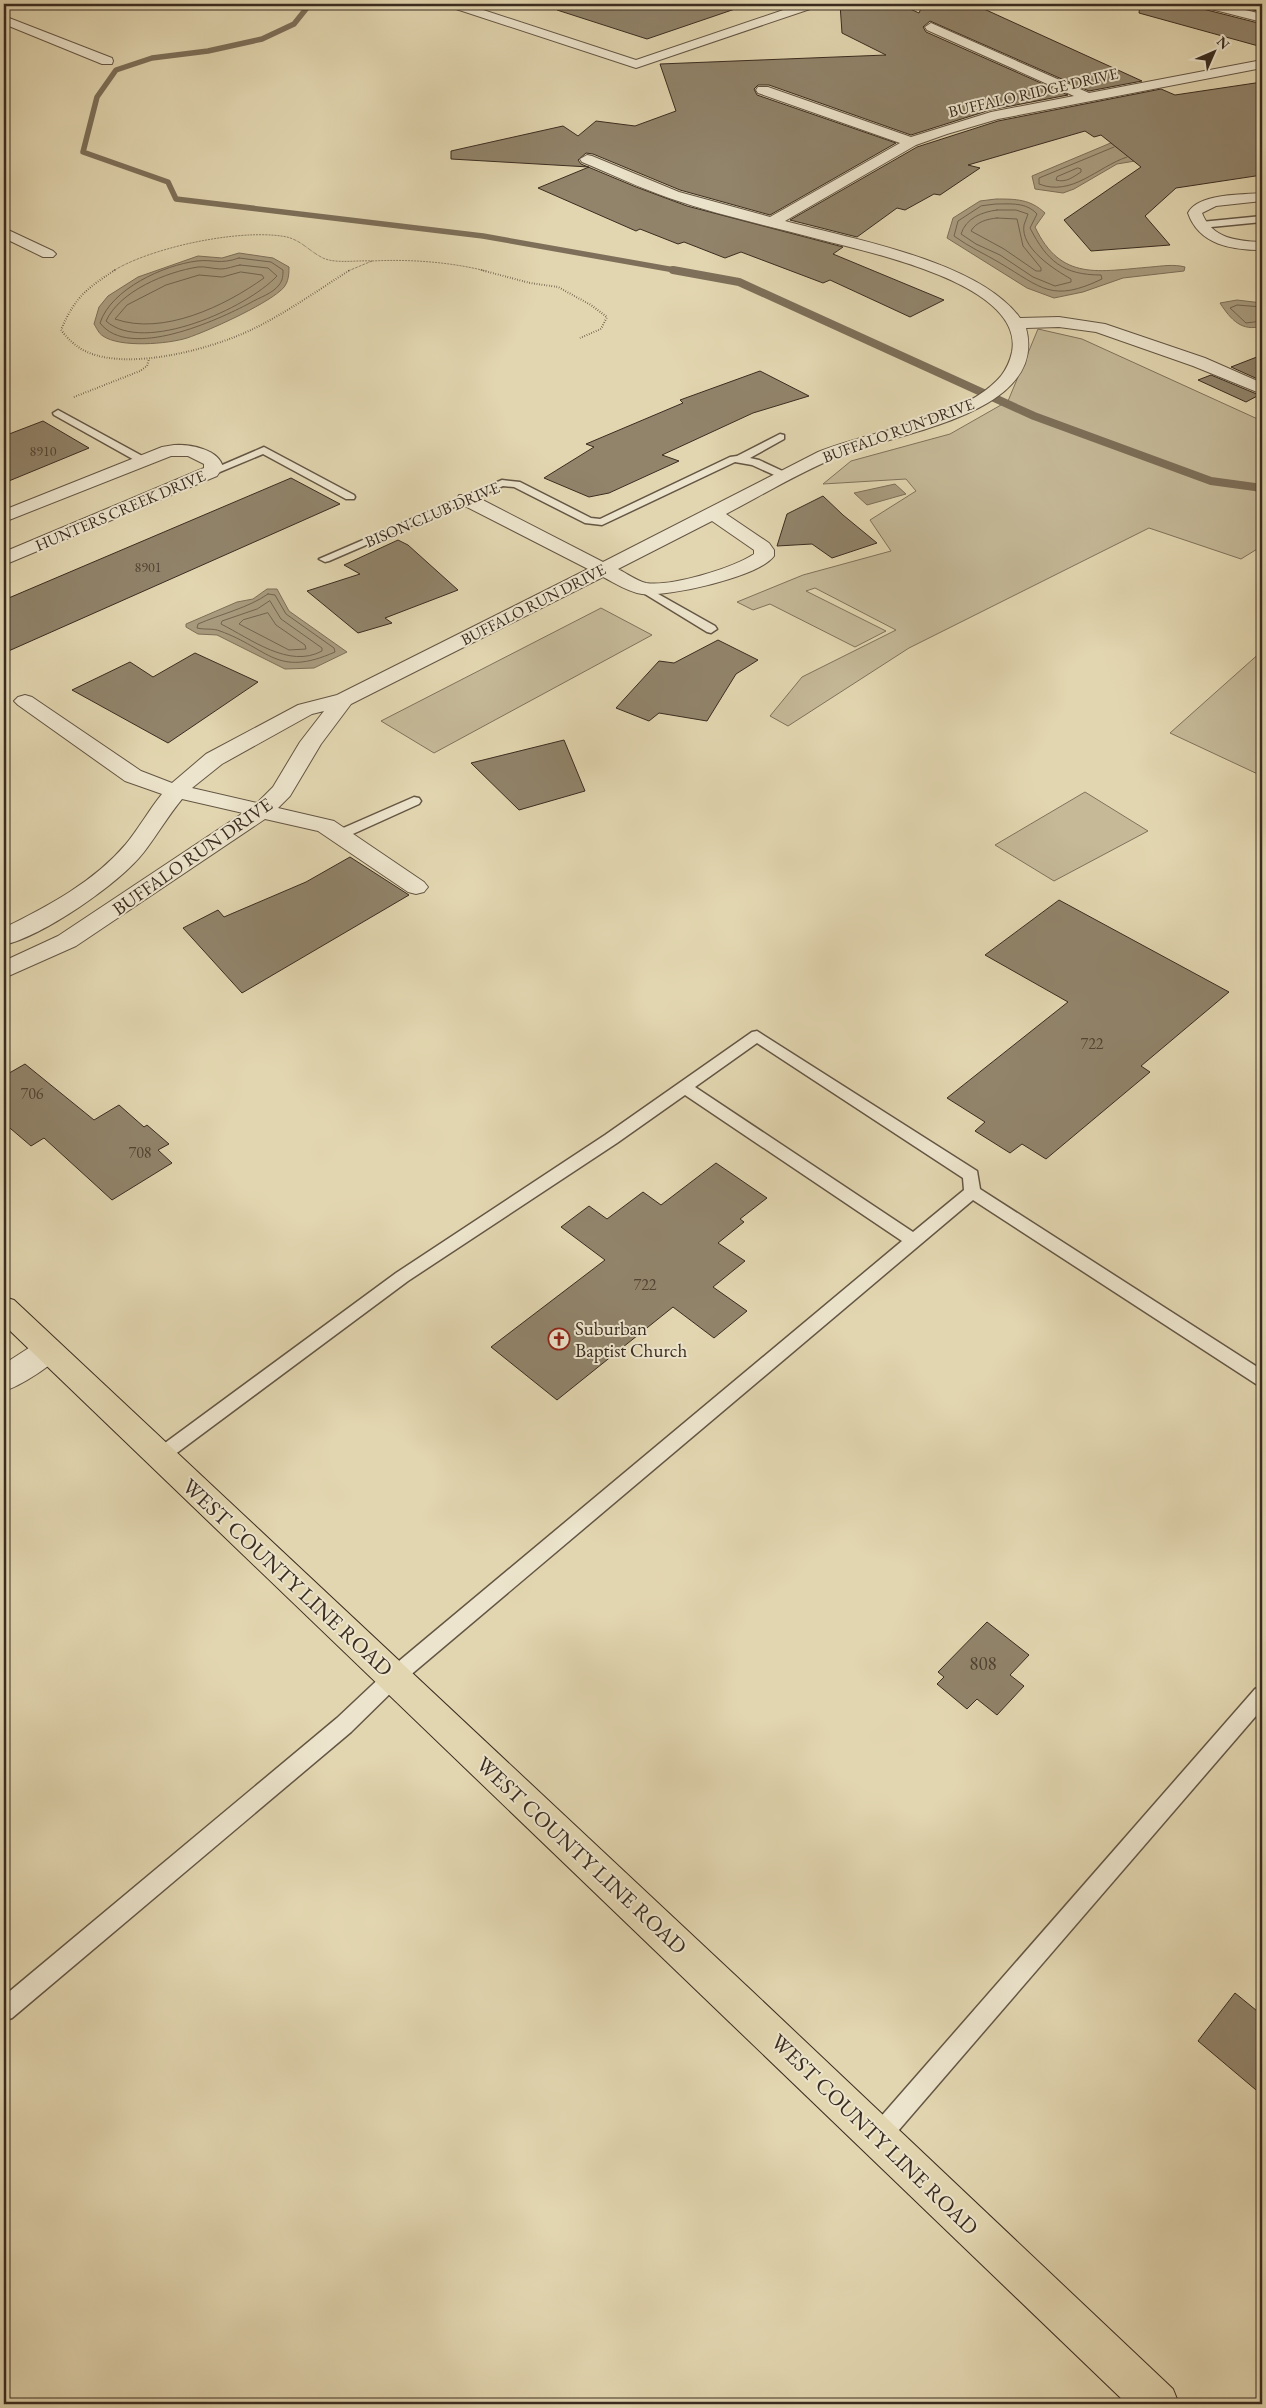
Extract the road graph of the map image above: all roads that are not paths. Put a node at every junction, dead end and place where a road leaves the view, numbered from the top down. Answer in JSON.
{"nodes":[{"id":1,"x":454,"y":4,"type":"edge"},
{"id":2,"x":812,"y":4,"type":"edge"},
{"id":3,"x":1207,"y":4,"type":"edge"},
{"id":4,"x":1262,"y":18,"type":"edge"},
{"id":5,"x":4,"y":20,"type":"edge"},
{"id":6,"x":931,"y":27,"type":"dead end"},
{"id":7,"x":107,"y":61,"type":"dead end"},
{"id":8,"x":1262,"y":64,"type":"edge"},
{"id":9,"x":763,"y":90,"type":"dead end"},
{"id":10,"x":1087,"y":97,"type":"junction"},
{"id":11,"x":911,"y":142,"type":"junction"},
{"id":12,"x":587,"y":158,"type":"dead end"},
{"id":13,"x":1262,"y":197,"type":"edge"},
{"id":14,"x":1262,"y":219,"type":"edge"},
{"id":15,"x":772,"y":222,"type":"junction"},
{"id":16,"x":1201,"y":225,"type":"junction"},
{"id":17,"x":4,"y":232,"type":"edge"},
{"id":18,"x":1262,"y":246,"type":"edge"},
{"id":19,"x":48,"y":254,"type":"dead end"},
{"id":20,"x":1015,"y":323,"type":"junction"},
{"id":21,"x":1262,"y":390,"type":"edge"},
{"id":22,"x":58,"y":413,"type":"road end"},
{"id":23,"x":780,"y":437,"type":"dead end"},
{"id":24,"x":740,"y":459,"type":"junction"},
{"id":25,"x":142,"y":460,"type":"junction"},
{"id":26,"x":211,"y":472,"type":"junction"},
{"id":27,"x":785,"y":476,"type":"junction"},
{"id":28,"x":350,"y":497,"type":"dead end"},
{"id":29,"x":466,"y":499,"type":"junction"},
{"id":30,"x":713,"y":513,"type":"junction"},
{"id":31,"x":4,"y":516,"type":"edge"},
{"id":32,"x":4,"y":559,"type":"edge"},
{"id":33,"x":325,"y":559,"type":"dead end"},
{"id":34,"x":602,"y":570,"type":"junction"},
{"id":35,"x":644,"y":589,"type":"junction"},
{"id":36,"x":711,"y":629,"type":"dead end"},
{"id":37,"x":344,"y":700,"type":"junction"},
{"id":38,"x":25,"y":701,"type":"dead end"},
{"id":39,"x":177,"y":791,"type":"junction"},
{"id":40,"x":414,"y":801,"type":"dead end"},
{"id":41,"x":263,"y":810,"type":"junction"},
{"id":42,"x":338,"y":834,"type":"junction"},
{"id":43,"x":416,"y":887,"type":"dead end"},
{"id":44,"x":4,"y":937,"type":"edge"},
{"id":45,"x":4,"y":970,"type":"edge"},
{"id":46,"x":684,"y":1087,"type":"junction"},
{"id":47,"x":972,"y":1192,"type":"junction"},
{"id":48,"x":914,"y":1241,"type":"junction"},
{"id":49,"x":4,"y":1308,"type":"edge"},
{"id":50,"x":48,"y":1350,"type":"junction"},
{"id":51,"x":4,"y":1379,"type":"edge"},
{"id":52,"x":1262,"y":1379,"type":"edge"},
{"id":53,"x":160,"y":1456,"type":"junction"},
{"id":54,"x":394,"y":1677,"type":"junction"},
{"id":55,"x":1262,"y":1695,"type":"edge"},
{"id":56,"x":4,"y":2010,"type":"edge"},
{"id":57,"x":878,"y":2137,"type":"junction"},
{"id":58,"x":1158,"y":2404,"type":"edge"}],
"edges":[{"from":1,"to":2,"type":"street"},
{"from":3,"to":4,"type":"street"},
{"from":5,"to":7,"type":"street"},
{"from":6,"to":10,"type":"street"},
{"from":8,"to":10,"type":"street","name":"BUFFALO RIDGE DRIVE"},
{"from":9,"to":11,"type":"street"},
{"from":10,"to":11,"type":"street","name":"BUFFALO RIDGE DRIVE"},
{"from":11,"to":15,"type":"street","name":"BUFFALO RIDGE DRIVE"},
{"from":12,"to":15,"type":"street","name":"BUFFALO RUN DRIVE"},
{"from":13,"to":16,"type":"street"},
{"from":14,"to":16,"type":"lane"},
{"from":15,"to":20,"type":"street","name":"BUFFALO RUN DRIVE"},
{"from":16,"to":18,"type":"street"},
{"from":17,"to":19,"type":"street"},
{"from":20,"to":21,"type":"street"},
{"from":20,"to":27,"type":"street","name":"BUFFALO RUN DRIVE"},
{"from":22,"to":25,"type":"lane"},
{"from":23,"to":24,"type":"lane","name":"BISON CLUB DRIVE"},
{"from":24,"to":27,"type":"lane"},
{"from":24,"to":29,"type":"lane","name":"BISON CLUB DRIVE"},
{"from":25,"to":26,"type":"street","name":"HUNTERS CREEK DRIVE"},
{"from":25,"to":31,"type":"street","name":"HUNTERS CREEK DRIVE"},
{"from":26,"to":28,"type":"lane"},
{"from":26,"to":32,"type":"street","name":"HUNTERS CREEK DRIVE"},
{"from":27,"to":30,"type":"street","name":"BUFFALO RUN DRIVE"},
{"from":29,"to":33,"type":"lane","name":"BISON CLUB DRIVE"},
{"from":29,"to":34,"type":"street"},
{"from":30,"to":34,"type":"street","name":"BUFFALO RUN DRIVE"},
{"from":30,"to":35,"type":"street"},
{"from":34,"to":35,"type":"street"},
{"from":34,"to":37,"type":"street","name":"BUFFALO RUN DRIVE"},
{"from":35,"to":36,"type":"lane"},
{"from":37,"to":39,"type":"street","name":"BUFFALO RUN DRIVE"},
{"from":37,"to":41,"type":"street","name":"BUFFALO RUN DRIVE"},
{"from":38,"to":39,"type":"street"},
{"from":39,"to":41,"type":"street"},
{"from":39,"to":44,"type":"street","name":"BUFFALO RUN DRIVE"},
{"from":40,"to":42,"type":"lane"},
{"from":41,"to":42,"type":"street"},
{"from":41,"to":45,"type":"street","name":"BUFFALO RUN DRIVE"},
{"from":42,"to":43,"type":"street"},
{"from":46,"to":47,"type":"lane"},
{"from":46,"to":48,"type":"lane"},
{"from":46,"to":53,"type":"lane"},
{"from":47,"to":48,"type":"lane"},
{"from":47,"to":52,"type":"lane"},
{"from":48,"to":54,"type":"lane"},
{"from":49,"to":50,"type":"main road","name":"WEST COUNTY LINE ROAD"},
{"from":50,"to":51,"type":"street"},
{"from":50,"to":53,"type":"main road","name":"WEST COUNTY LINE ROAD"},
{"from":53,"to":54,"type":"main road","name":"WEST COUNTY LINE ROAD"},
{"from":54,"to":56,"type":"lane"},
{"from":54,"to":57,"type":"main road","name":"WEST COUNTY LINE ROAD"},
{"from":55,"to":57,"type":"lane"},
{"from":57,"to":58,"type":"main road","name":"WEST COUNTY LINE ROAD"}]}
